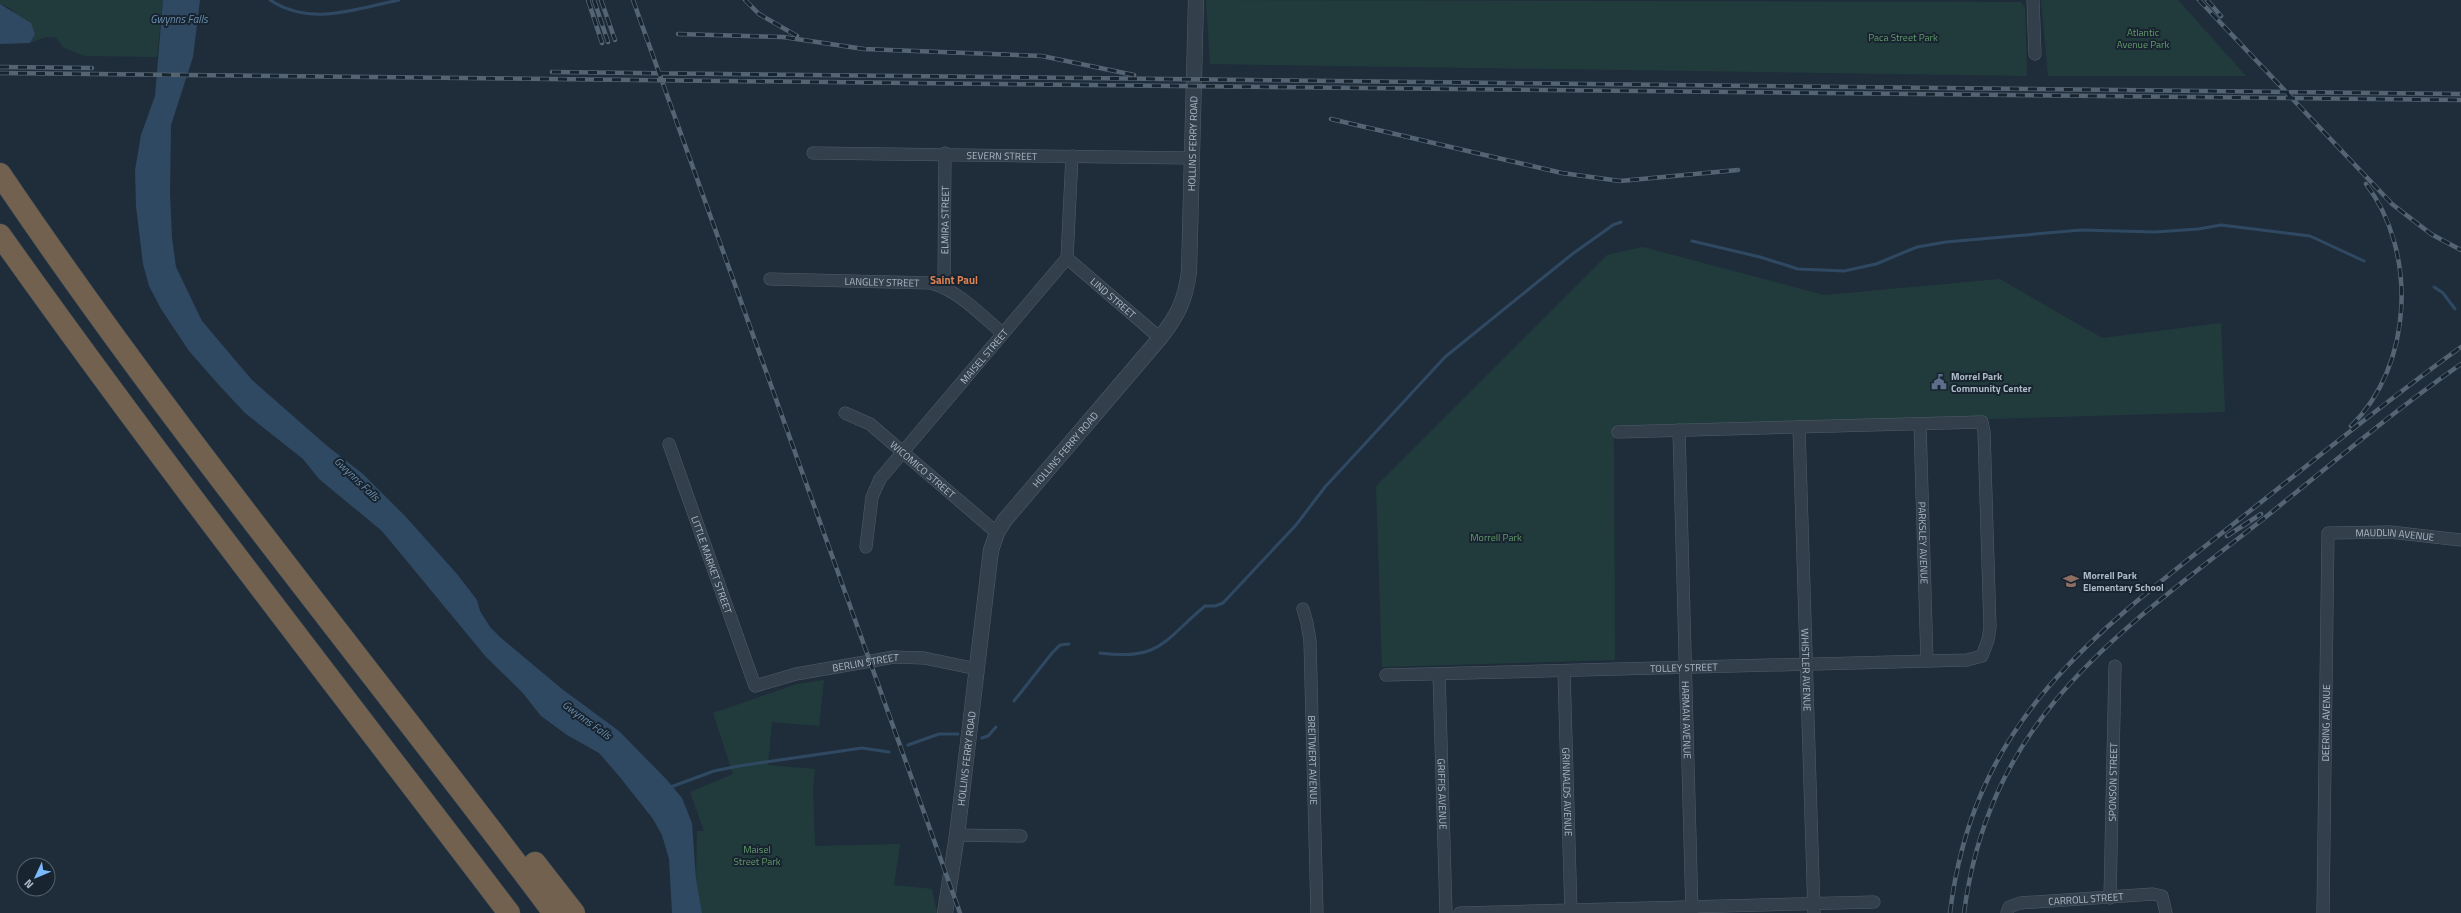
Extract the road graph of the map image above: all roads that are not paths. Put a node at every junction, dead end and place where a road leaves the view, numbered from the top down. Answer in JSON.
{"nodes":[{"id":1,"x":1196,"y":0,"type":"edge"},
{"id":2,"x":2032,"y":0,"type":"edge"},
{"id":3,"x":2035,"y":54,"type":"dead end"},
{"id":4,"x":813,"y":153,"type":"dead end"},
{"id":5,"x":945,"y":154,"type":"junction"},
{"id":6,"x":1072,"y":156,"type":"junction"},
{"id":7,"x":1192,"y":158,"type":"junction"},
{"id":8,"x":1,"y":174,"type":"edge"},
{"id":9,"x":0,"y":235,"type":"edge"},
{"id":10,"x":1067,"y":258,"type":"junction"},
{"id":11,"x":770,"y":279,"type":"dead end"},
{"id":12,"x":944,"y":287,"type":"junction"},
{"id":13,"x":1002,"y":333,"type":"junction"},
{"id":14,"x":1160,"y":338,"type":"junction"},
{"id":15,"x":845,"y":413,"type":"dead end"},
{"id":16,"x":1920,"y":424,"type":"junction"},
{"id":17,"x":1799,"y":427,"type":"junction"},
{"id":18,"x":1679,"y":430,"type":"junction"},
{"id":19,"x":1618,"y":432,"type":"dead end"},
{"id":20,"x":669,"y":444,"type":"dead end"},
{"id":21,"x":903,"y":450,"type":"junction"},
{"id":22,"x":997,"y":533,"type":"junction"},
{"id":23,"x":2328,"y":533,"type":"joint"},
{"id":24,"x":2461,"y":540,"type":"edge"},
{"id":25,"x":866,"y":547,"type":"dead end"},
{"id":26,"x":1302,"y":609,"type":"dead end"},
{"id":27,"x":1927,"y":661,"type":"junction"},
{"id":28,"x":1806,"y":665,"type":"junction"},
{"id":29,"x":2115,"y":666,"type":"dead end"},
{"id":30,"x":1685,"y":668,"type":"junction"},
{"id":31,"x":977,"y":669,"type":"junction"},
{"id":32,"x":1564,"y":671,"type":"junction"},
{"id":33,"x":1439,"y":674,"type":"junction"},
{"id":34,"x":1386,"y":675,"type":"dead end"},
{"id":35,"x":755,"y":686,"type":"joint"},
{"id":36,"x":444,"y":766,"type":"junction"},
{"id":37,"x":957,"y":834,"type":"junction"},
{"id":38,"x":1020,"y":836,"type":"dead end"},
{"id":39,"x":2110,"y":898,"type":"junction"},
{"id":40,"x":1874,"y":902,"type":"dead end"},
{"id":41,"x":1813,"y":908,"type":"edge"},
{"id":42,"x":1692,"y":910,"type":"edge"},
{"id":43,"x":2008,"y":910,"type":"edge"},
{"id":44,"x":1571,"y":912,"type":"edge"},
{"id":45,"x":509,"y":913,"type":"edge"},
{"id":46,"x":554,"y":913,"type":"edge"},
{"id":47,"x":574,"y":913,"type":"edge"},
{"id":48,"x":945,"y":913,"type":"edge"},
{"id":49,"x":1317,"y":913,"type":"edge"},
{"id":50,"x":1446,"y":913,"type":"edge"},
{"id":51,"x":1460,"y":913,"type":"edge"},
{"id":52,"x":2166,"y":913,"type":"edge"},
{"id":53,"x":2323,"y":913,"type":"edge"}],
"edges":[{"from":1,"to":7,"type":"street","name":"HOLLINS FERRY ROAD"},
{"from":2,"to":3,"type":"street"},
{"from":4,"to":5,"type":"street","name":"SEVERN STREET"},
{"from":5,"to":6,"type":"street","name":"SEVERN STREET"},
{"from":5,"to":12,"type":"street","name":"ELMIRA STREET"},
{"from":6,"to":7,"type":"street","name":"SEVERN STREET"},
{"from":6,"to":10,"type":"street"},
{"from":7,"to":14,"type":"street","name":"HOLLINS FERRY ROAD"},
{"from":8,"to":36,"type":"highway"},
{"from":9,"to":45,"type":"highway"},
{"from":10,"to":13,"type":"street","name":"MAISEL STREET"},
{"from":10,"to":14,"type":"street","name":"LIND STREET"},
{"from":11,"to":12,"type":"street","name":"LANGLEY STREET"},
{"from":12,"to":13,"type":"street","name":"LANGLEY STREET"},
{"from":13,"to":21,"type":"street","name":"MAISEL STREET"},
{"from":14,"to":22,"type":"street","name":"HOLLINS FERRY ROAD"},
{"from":15,"to":21,"type":"street","name":"WICOMICO STREET"},
{"from":16,"to":17,"type":"street"},
{"from":16,"to":27,"type":"street","name":"PARKSLEY AVENUE"},
{"from":16,"to":27,"type":"street","name":"TOLLEY STREET"},
{"from":17,"to":18,"type":"street"},
{"from":17,"to":28,"type":"street","name":"WHISTLER AVENUE"},
{"from":18,"to":19,"type":"street"},
{"from":18,"to":30,"type":"street","name":"HARMAN AVENUE"},
{"from":20,"to":35,"type":"street","name":"LITTLE MARKET STREET"},
{"from":21,"to":22,"type":"street","name":"WICOMICO STREET"},
{"from":21,"to":25,"type":"street","name":"MAISEL STREET"},
{"from":22,"to":31,"type":"street","name":"HOLLINS FERRY ROAD"},
{"from":23,"to":24,"type":"street","name":"MAUDLIN AVENUE"},
{"from":23,"to":53,"type":"street","name":"DEERING AVENUE"},
{"from":26,"to":49,"type":"street","name":"BREITWERT AVENUE"},
{"from":27,"to":28,"type":"street","name":"TOLLEY STREET"},
{"from":28,"to":30,"type":"street","name":"TOLLEY STREET"},
{"from":28,"to":41,"type":"street","name":"WHISTLER AVENUE"},
{"from":29,"to":39,"type":"street","name":"SPONSON STREET"},
{"from":30,"to":32,"type":"street","name":"TOLLEY STREET"},
{"from":30,"to":42,"type":"street","name":"HARMAN AVENUE"},
{"from":31,"to":35,"type":"street","name":"BERLIN STREET"},
{"from":31,"to":37,"type":"street","name":"HOLLINS FERRY ROAD"},
{"from":32,"to":33,"type":"street","name":"TOLLEY STREET"},
{"from":32,"to":44,"type":"street","name":"GRINNALDS AVENUE"},
{"from":33,"to":34,"type":"street","name":"TOLLEY STREET"},
{"from":33,"to":50,"type":"street","name":"GRIFFIS AVENUE"},
{"from":36,"to":46,"type":"highway"},
{"from":36,"to":47,"type":"highway"},
{"from":37,"to":38,"type":"street"},
{"from":37,"to":48,"type":"street","name":"HOLLINS FERRY ROAD"},
{"from":39,"to":43,"type":"street","name":"CARROLL STREET"},
{"from":39,"to":52,"type":"street","name":"CARROLL STREET"},
{"from":40,"to":41,"type":"street"},
{"from":41,"to":42,"type":"street"},
{"from":42,"to":44,"type":"street"},
{"from":44,"to":51,"type":"street"}]}
